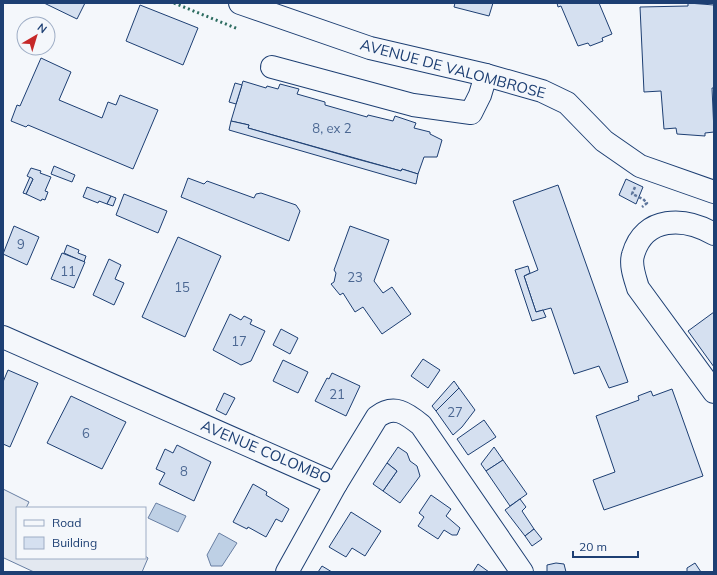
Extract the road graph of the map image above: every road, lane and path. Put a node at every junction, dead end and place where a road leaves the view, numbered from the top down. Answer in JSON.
{"nodes":[{"id":1,"x":240,"y":3,"type":"edge"},
{"id":2,"x":272,"y":67,"type":"dead end"},
{"id":3,"x":486,"y":75,"type":"junction"},
{"id":4,"x":637,"y":184,"type":"dead end"},
{"id":5,"x":714,"y":192,"type":"edge"},
{"id":6,"x":639,"y":197,"type":"dead end"},
{"id":7,"x":714,"y":234,"type":"edge"},
{"id":8,"x":3,"y":337,"type":"edge"},
{"id":9,"x":714,"y":392,"type":"edge"},
{"id":10,"x":336,"y":484,"type":"junction"},
{"id":11,"x":287,"y":572,"type":"edge"},
{"id":12,"x":522,"y":572,"type":"edge"}],
"edges":[{"from":1,"to":3,"type":"main road","name":"AVENUE DE VALOMBROSE"},
{"from":2,"to":3,"type":"main road"},
{"from":3,"to":5,"type":"main road","name":"AVENUE DE VALOMBROSE"},
{"from":4,"to":6,"type":"path"},
{"from":7,"to":9,"type":"main road"},
{"from":8,"to":10,"type":"main road","name":"AVENUE COLOMBO"},
{"from":10,"to":11,"type":"main road"},
{"from":10,"to":12,"type":"main road","name":"AVENUE COLOMBO"}]}
